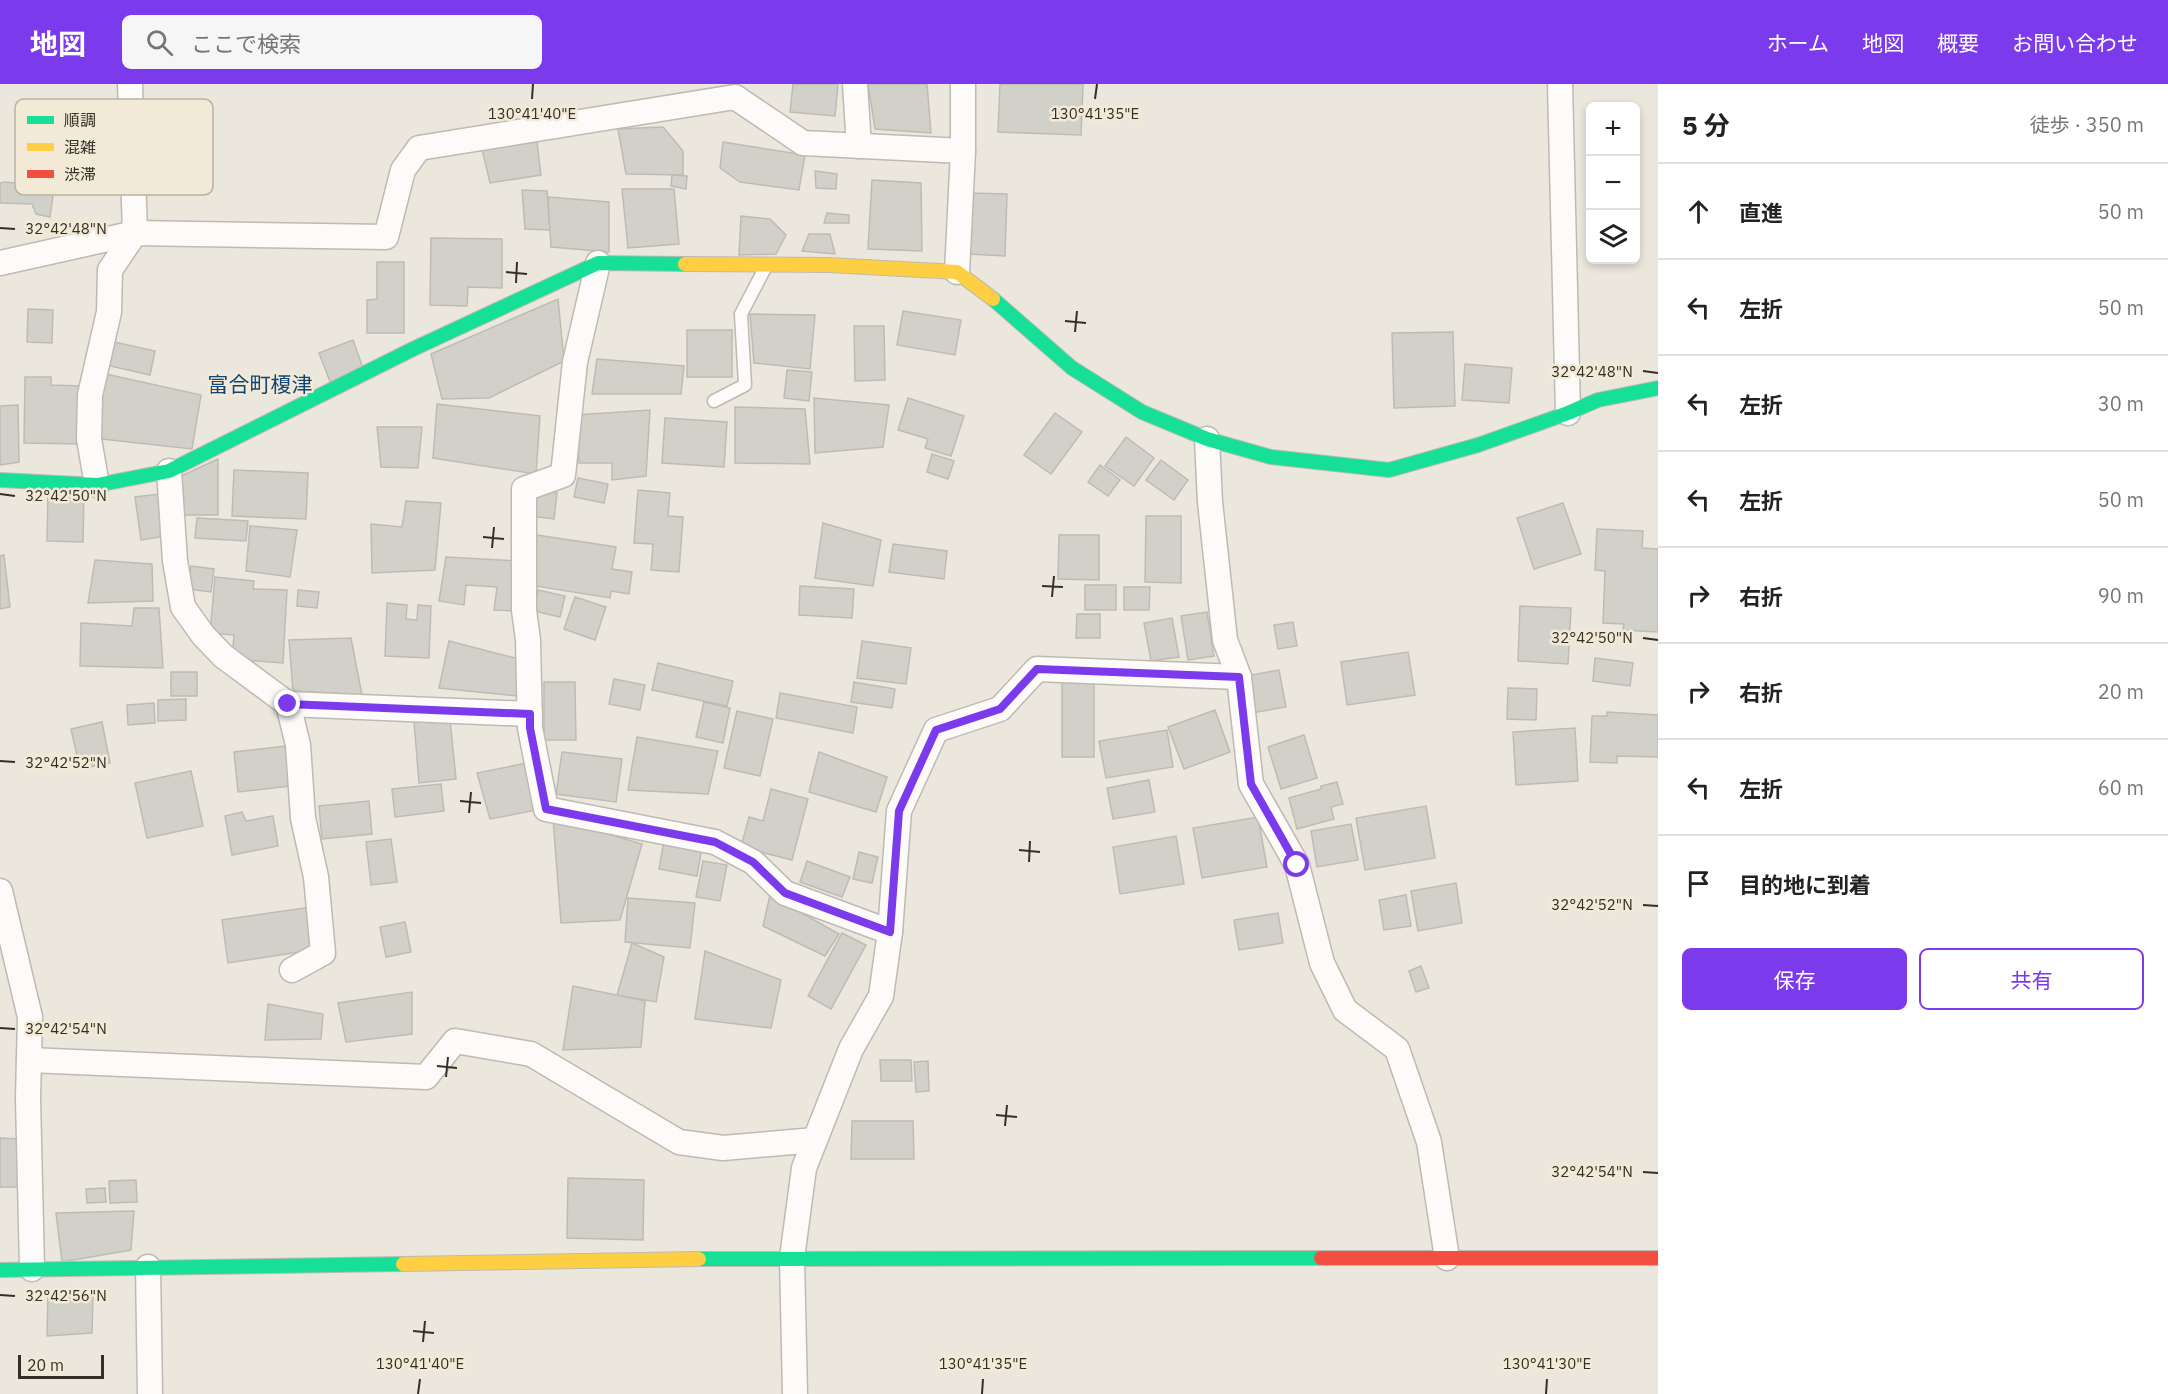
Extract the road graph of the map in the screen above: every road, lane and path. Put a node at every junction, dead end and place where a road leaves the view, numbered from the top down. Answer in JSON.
{"nodes":[{"id":1,"x":130,"y":84,"type":"edge"},
{"id":2,"x":855,"y":84,"type":"edge"},
{"id":3,"x":963,"y":84,"type":"edge"},
{"id":4,"x":1560,"y":84,"type":"edge"},
{"id":5,"x":131,"y":99,"type":"edge"},
{"id":6,"x":859,"y":146,"type":"junction"},
{"id":7,"x":963,"y":151,"type":"junction"},
{"id":8,"x":134,"y":195,"type":"edge"},
{"id":9,"x":135,"y":233,"type":"junction"},
{"id":10,"x":0,"y":263,"type":"edge"},
{"id":11,"x":598,"y":263,"type":"junction"},
{"id":12,"x":767,"y":264,"type":"junction"},
{"id":13,"x":957,"y":272,"type":"junction"},
{"id":14,"x":1658,"y":388,"type":"edge"},
{"id":15,"x":714,"y":401,"type":"dead end"},
{"id":16,"x":1568,"y":413,"type":"junction"},
{"id":17,"x":1208,"y":439,"type":"junction"},
{"id":18,"x":169,"y":471,"type":"junction"},
{"id":19,"x":0,"y":480,"type":"edge"},
{"id":20,"x":97,"y":485,"type":"junction"},
{"id":21,"x":1239,"y":677,"type":"junction"},
{"id":22,"x":288,"y":704,"type":"junction"},
{"id":23,"x":530,"y":714,"type":"junction"},
{"id":24,"x":0,"y":891,"type":"edge"},
{"id":25,"x":890,"y":932,"type":"junction"},
{"id":26,"x":292,"y":970,"type":"dead end"},
{"id":27,"x":29,"y":1060,"type":"junction"},
{"id":28,"x":815,"y":1140,"type":"junction"},
{"id":29,"x":792,"y":1258,"type":"junction"},
{"id":30,"x":1447,"y":1258,"type":"junction"},
{"id":31,"x":1658,"y":1258,"type":"edge"},
{"id":32,"x":148,"y":1267,"type":"junction"},
{"id":33,"x":32,"y":1269,"type":"junction"},
{"id":34,"x":0,"y":1270,"type":"edge"},
{"id":35,"x":150,"y":1394,"type":"edge"},
{"id":36,"x":795,"y":1394,"type":"edge"}],
"edges":[{"from":1,"to":5,"type":"street"},
{"from":2,"to":6,"type":"street"},
{"from":3,"to":7,"type":"street"},
{"from":4,"to":16,"type":"street"},
{"from":6,"to":7,"type":"street"},
{"from":6,"to":9,"type":"street"},
{"from":7,"to":13,"type":"street"},
{"from":8,"to":9,"type":"street"},
{"from":9,"to":10,"type":"street"},
{"from":9,"to":20,"type":"street"},
{"from":11,"to":12,"type":"street"},
{"from":11,"to":18,"type":"street"},
{"from":11,"to":23,"type":"street"},
{"from":12,"to":13,"type":"street"},
{"from":12,"to":15,"type":"lane"},
{"from":13,"to":17,"type":"street"},
{"from":14,"to":16,"type":"street"},
{"from":16,"to":17,"type":"street"},
{"from":17,"to":21,"type":"street"},
{"from":18,"to":20,"type":"street"},
{"from":18,"to":22,"type":"street"},
{"from":19,"to":20,"type":"street"},
{"from":21,"to":25,"type":"street"},
{"from":21,"to":30,"type":"street"},
{"from":22,"to":23,"type":"street"},
{"from":22,"to":26,"type":"street"},
{"from":23,"to":25,"type":"street"},
{"from":24,"to":27,"type":"street"},
{"from":25,"to":28,"type":"street"},
{"from":27,"to":28,"type":"street"},
{"from":27,"to":33,"type":"street"},
{"from":28,"to":29,"type":"street"},
{"from":29,"to":30,"type":"street"},
{"from":29,"to":32,"type":"street"},
{"from":29,"to":36,"type":"street"},
{"from":30,"to":31,"type":"street"},
{"from":32,"to":33,"type":"street"},
{"from":32,"to":35,"type":"street"},
{"from":33,"to":34,"type":"street"}]}
